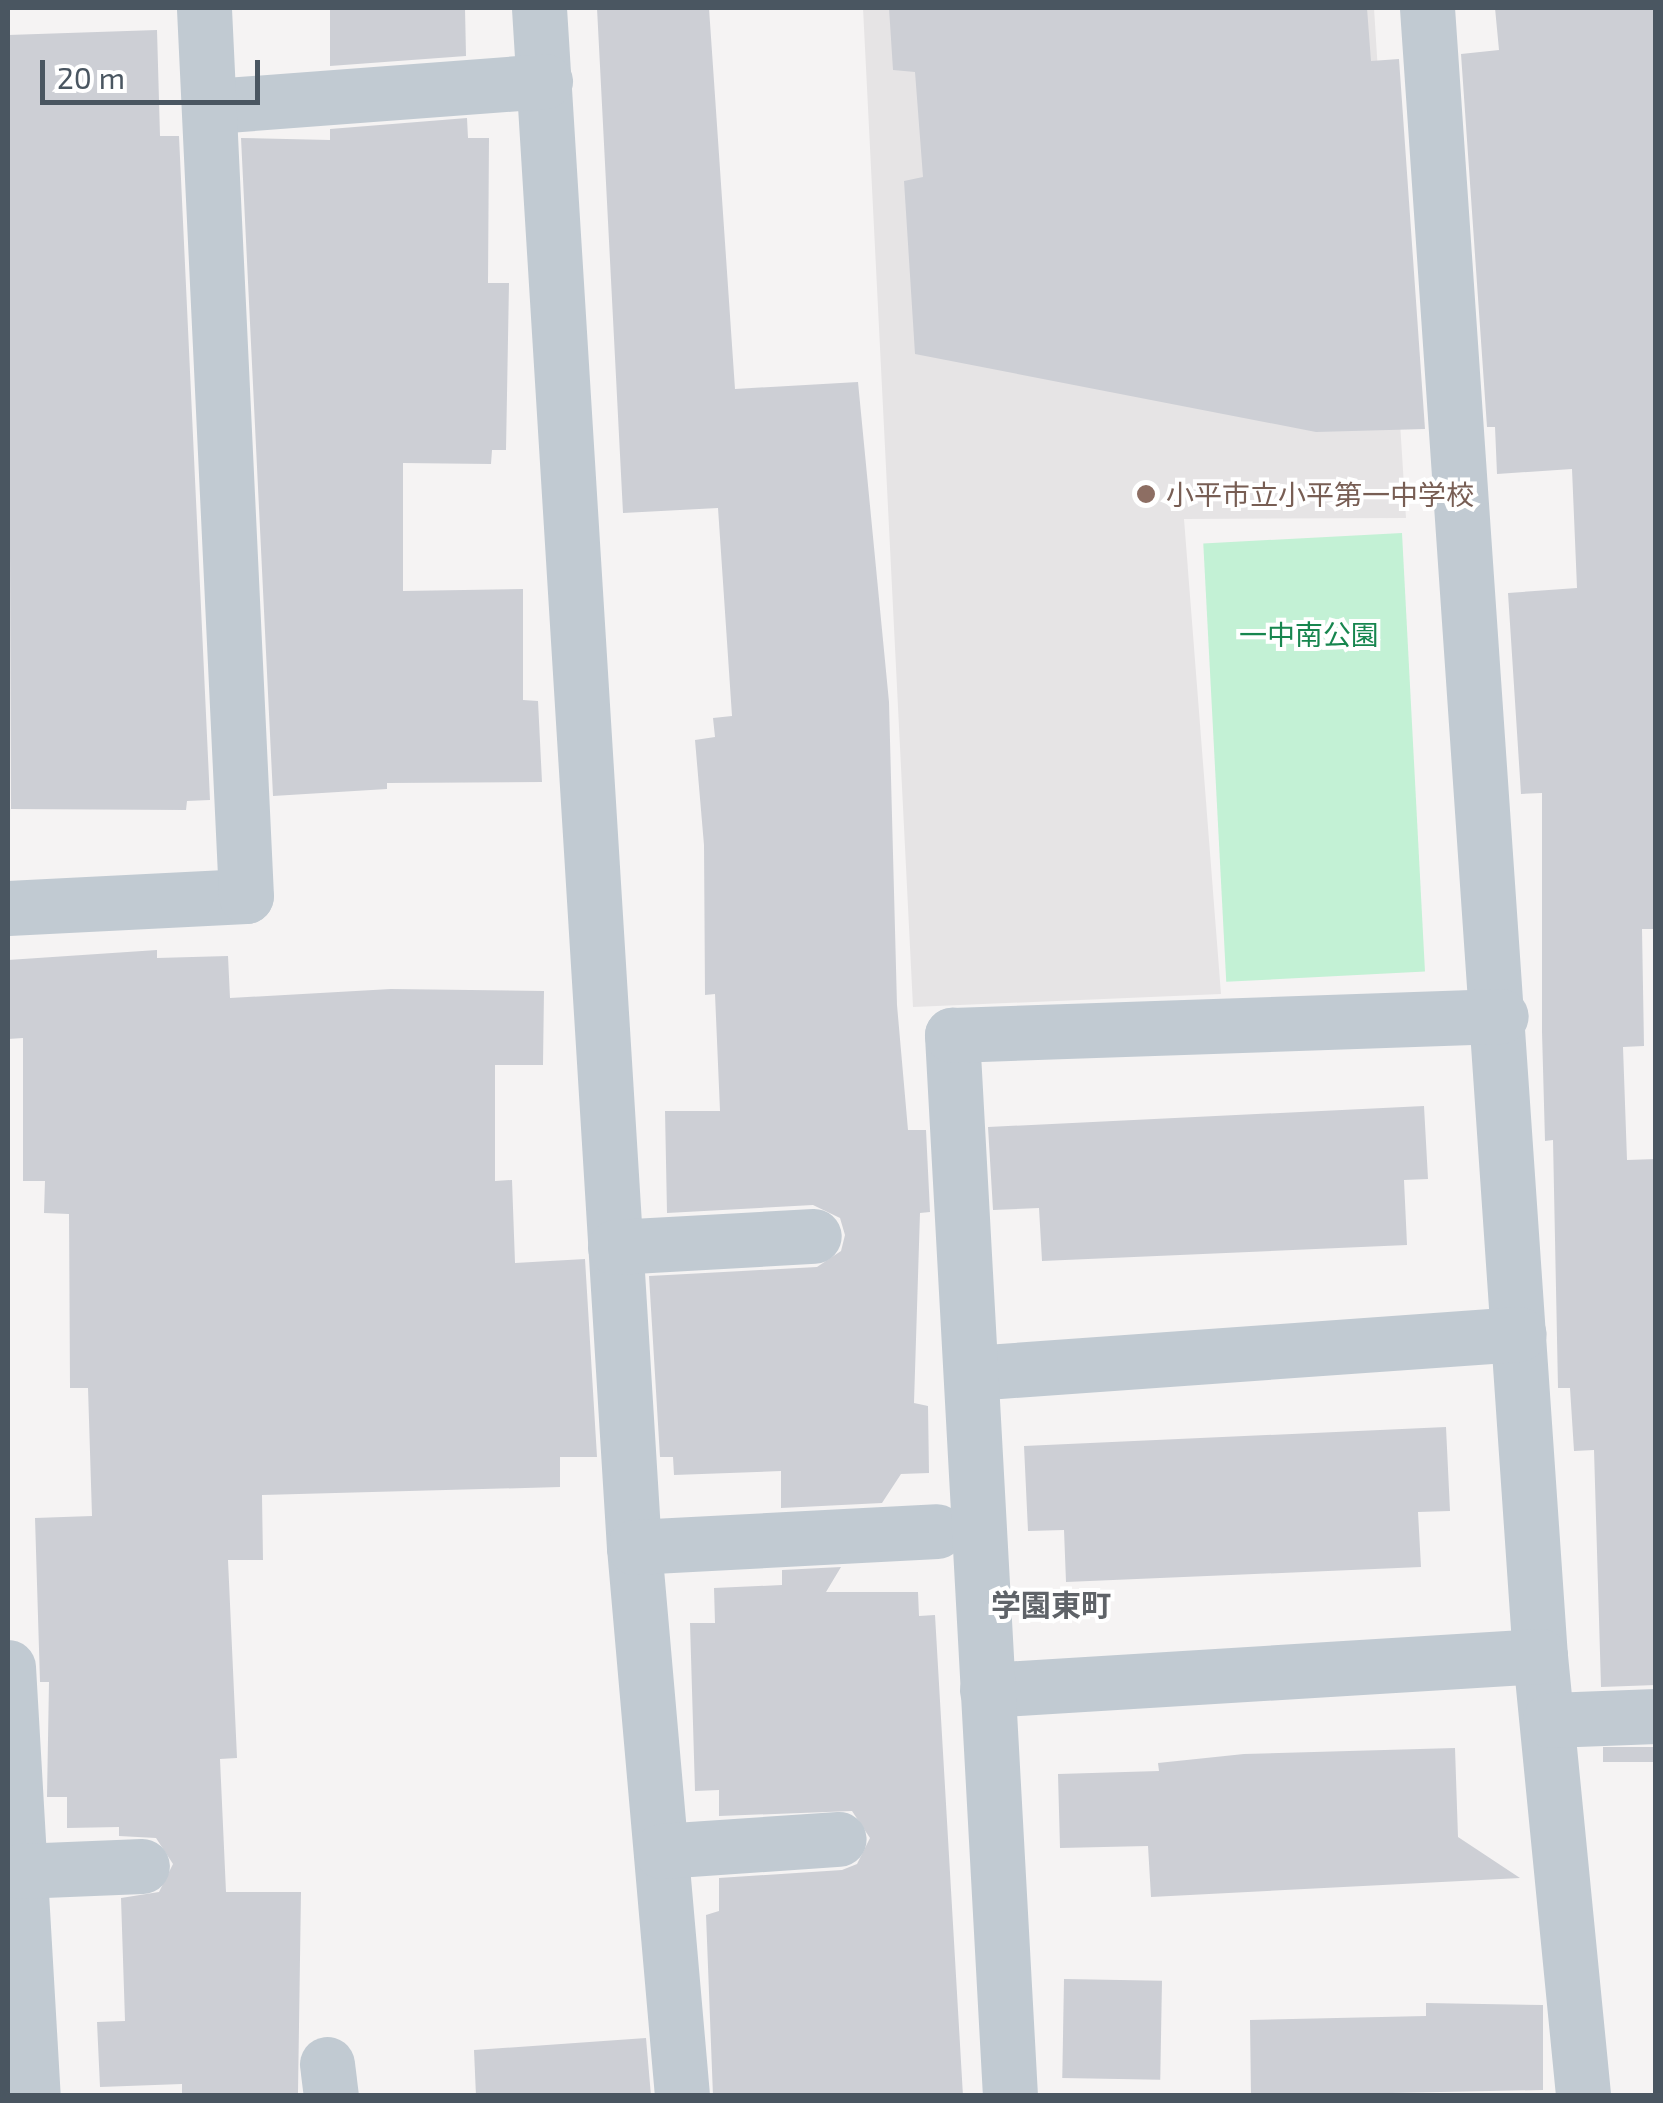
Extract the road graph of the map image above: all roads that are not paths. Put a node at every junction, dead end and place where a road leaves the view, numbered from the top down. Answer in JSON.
{"nodes":[{"id":1,"x":204,"y":8,"type":"edge"},
{"id":2,"x":539,"y":8,"type":"edge"},
{"id":3,"x":1427,"y":8,"type":"edge"},
{"id":4,"x":545,"y":81,"type":"junction"},
{"id":5,"x":213,"y":106,"type":"junction"},
{"id":6,"x":8,"y":908,"type":"edge"},
{"id":7,"x":1501,"y":1016,"type":"junction"},
{"id":8,"x":814,"y":1236,"type":"dead end"},
{"id":9,"x":615,"y":1247,"type":"junction"},
{"id":10,"x":1519,"y":1334,"type":"junction"},
{"id":11,"x":972,"y":1374,"type":"junction"},
{"id":12,"x":936,"y":1532,"type":"dead end"},
{"id":13,"x":634,"y":1548,"type":"junction"},
{"id":14,"x":1540,"y":1656,"type":"junction"},
{"id":15,"x":8,"y":1666,"type":"edge"},
{"id":16,"x":986,"y":1690,"type":"junction"},
{"id":17,"x":1656,"y":1716,"type":"edge"},
{"id":18,"x":1550,"y":1720,"type":"junction"},
{"id":19,"x":839,"y":1839,"type":"dead end"},
{"id":20,"x":661,"y":1851,"type":"junction"},
{"id":21,"x":142,"y":1866,"type":"dead end"},
{"id":22,"x":19,"y":1871,"type":"junction"},
{"id":23,"x":33,"y":2096,"type":"edge"},
{"id":24,"x":682,"y":2096,"type":"edge"},
{"id":25,"x":1010,"y":2096,"type":"edge"},
{"id":26,"x":1583,"y":2096,"type":"edge"}],
"edges":[{"from":1,"to":5,"type":"street"},
{"from":2,"to":4,"type":"street"},
{"from":3,"to":7,"type":"street"},
{"from":4,"to":5,"type":"street"},
{"from":4,"to":9,"type":"street"},
{"from":5,"to":6,"type":"street"},
{"from":7,"to":10,"type":"street"},
{"from":7,"to":11,"type":"street"},
{"from":8,"to":9,"type":"street"},
{"from":9,"to":13,"type":"street"},
{"from":10,"to":11,"type":"street"},
{"from":10,"to":14,"type":"street"},
{"from":11,"to":16,"type":"street"},
{"from":12,"to":13,"type":"street"},
{"from":13,"to":20,"type":"street"},
{"from":14,"to":16,"type":"street"},
{"from":14,"to":18,"type":"street"},
{"from":15,"to":22,"type":"street"},
{"from":16,"to":25,"type":"street"},
{"from":17,"to":18,"type":"street"},
{"from":18,"to":26,"type":"street"},
{"from":19,"to":20,"type":"street"},
{"from":20,"to":24,"type":"street"},
{"from":21,"to":22,"type":"street"},
{"from":22,"to":23,"type":"street"}]}
